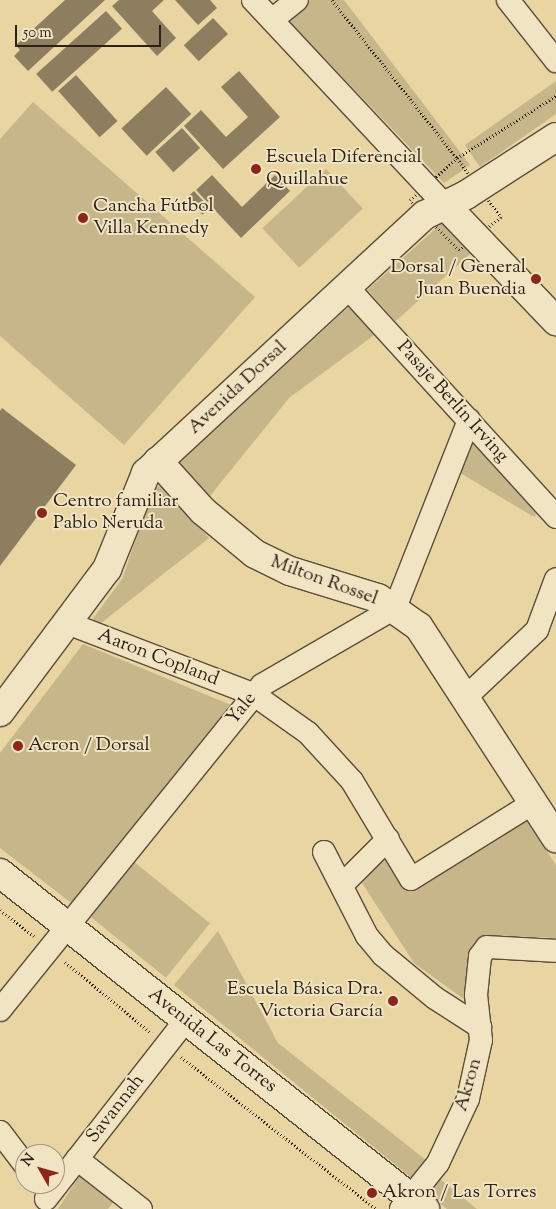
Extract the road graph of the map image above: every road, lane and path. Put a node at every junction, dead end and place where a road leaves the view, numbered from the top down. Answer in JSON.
{"nodes":[{"id":1,"x":253,"y":0,"type":"edge"},
{"id":2,"x":297,"y":0,"type":"edge"},
{"id":3,"x":332,"y":0,"type":"edge"},
{"id":4,"x":508,"y":0,"type":"edge"},
{"id":5,"x":272,"y":20,"type":"junction"},
{"id":6,"x":556,"y":61,"type":"edge"},
{"id":7,"x":556,"y":96,"type":"edge"},
{"id":8,"x":556,"y":137,"type":"edge"},
{"id":9,"x":445,"y":204,"type":"junction"},
{"id":10,"x":347,"y":287,"type":"junction"},
{"id":11,"x":556,"y":321,"type":"edge"},
{"id":12,"x":469,"y":420,"type":"junction"},
{"id":13,"x":158,"y":461,"type":"junction"},
{"id":14,"x":556,"y":516,"type":"edge"},
{"id":15,"x":556,"y":579,"type":"edge"},
{"id":16,"x":395,"y":608,"type":"junction"},
{"id":17,"x":66,"y":624,"type":"junction"},
{"id":18,"x":253,"y":694,"type":"junction"},
{"id":19,"x":466,"y":697,"type":"junction"},
{"id":20,"x":0,"y":712,"type":"edge"},
{"id":21,"x":533,"y":803,"type":"junction"},
{"id":22,"x":556,"y":838,"type":"edge"},
{"id":23,"x":388,"y":839,"type":"junction"},
{"id":24,"x":324,"y":852,"type":"dead end"},
{"id":25,"x":0,"y":872,"type":"edge"},
{"id":26,"x":342,"y":885,"type":"junction"},
{"id":27,"x":0,"y":910,"type":"edge"},
{"id":28,"x":66,"y":924,"type":"junction"},
{"id":29,"x":48,"y":948,"type":"junction"},
{"id":30,"x":556,"y":951,"type":"edge"},
{"id":31,"x":0,"y":1010,"type":"edge"},
{"id":32,"x":186,"y":1020,"type":"junction"},
{"id":33,"x":480,"y":1027,"type":"junction"},
{"id":34,"x":166,"y":1046,"type":"junction"},
{"id":35,"x":0,"y":1132,"type":"edge"},
{"id":36,"x":15,"y":1152,"type":"edge"},
{"id":37,"x":77,"y":1158,"type":"junction"},
{"id":38,"x":44,"y":1197,"type":"edge"},
{"id":39,"x":412,"y":1205,"type":"edge"},
{"id":40,"x":142,"y":1209,"type":"edge"},
{"id":41,"x":376,"y":1209,"type":"edge"}],
"edges":[{"from":1,"to":5,"type":"street"},
{"from":2,"to":5,"type":"street"},
{"from":3,"to":7,"type":"path"},
{"from":4,"to":6,"type":"street"},
{"from":5,"to":9,"type":"street"},
{"from":8,"to":9,"type":"street","name":"Avenida Dorsal"},
{"from":9,"to":10,"type":"street","name":"Avenida Dorsal"},
{"from":9,"to":11,"type":"street"},
{"from":10,"to":12,"type":"street","name":"Pasaje Berlín Irving"},
{"from":10,"to":13,"type":"street","name":"Avenida Dorsal"},
{"from":12,"to":14,"type":"street","name":"Pasaje Berlín Irving"},
{"from":12,"to":16,"type":"street"},
{"from":13,"to":16,"type":"street","name":"Milton Rossel"},
{"from":13,"to":17,"type":"street","name":"Avenida Dorsal"},
{"from":15,"to":19,"type":"street"},
{"from":16,"to":18,"type":"street","name":"Yale"},
{"from":16,"to":19,"type":"street","name":"Milton Rossel"},
{"from":17,"to":18,"type":"street","name":"Aaron Copland"},
{"from":17,"to":20,"type":"street","name":"Avenida Dorsal"},
{"from":18,"to":23,"type":"street","name":"Aaron Copland"},
{"from":18,"to":28,"type":"street","name":"Yale"},
{"from":19,"to":21,"type":"street","name":"Milton Rossel"},
{"from":21,"to":22,"type":"street","name":"Milton Rossel"},
{"from":21,"to":23,"type":"street"},
{"from":23,"to":26,"type":"street"},
{"from":24,"to":26,"type":"street"},
{"from":25,"to":28,"type":"street","name":"Avenida Las Torres"},
{"from":26,"to":33,"type":"street"},
{"from":27,"to":29,"type":"path"},
{"from":28,"to":29,"type":"street","name":"Yale"},
{"from":28,"to":32,"type":"street","name":"Avenida Las Torres"},
{"from":29,"to":31,"type":"street","name":"Yale"},
{"from":29,"to":34,"type":"path"},
{"from":30,"to":33,"type":"street","name":"Akron"},
{"from":32,"to":34,"type":"street","name":"Savannah"},
{"from":32,"to":39,"type":"street","name":"Avenida Las Torres"},
{"from":33,"to":39,"type":"street","name":"Akron"},
{"from":34,"to":37,"type":"street","name":"Savannah"},
{"from":34,"to":41,"type":"path"},
{"from":35,"to":36,"type":"street"},
{"from":37,"to":38,"type":"street","name":"Savannah"},
{"from":37,"to":40,"type":"street"}]}
